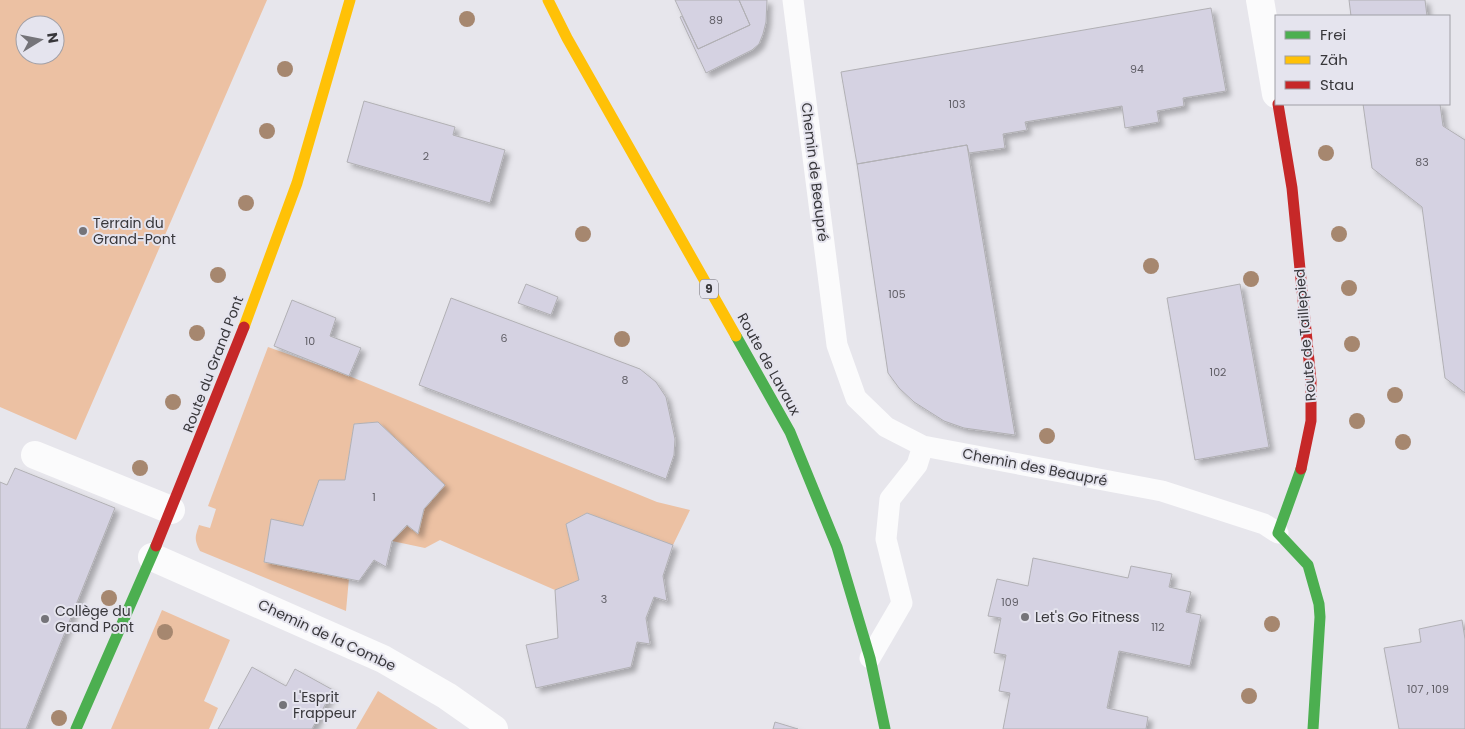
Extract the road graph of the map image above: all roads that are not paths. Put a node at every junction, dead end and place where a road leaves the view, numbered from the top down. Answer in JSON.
{"nodes":[{"id":1,"x":350,"y":0,"type":"edge"},
{"id":2,"x":548,"y":0,"type":"edge"},
{"id":3,"x":557,"y":0,"type":"edge"},
{"id":4,"x":793,"y":0,"type":"edge"},
{"id":5,"x":1260,"y":0,"type":"edge"},
{"id":6,"x":567,"y":38,"type":"junction"},
{"id":7,"x":1275,"y":88,"type":"edge"},
{"id":8,"x":1278,"y":105,"type":"edge"},
{"id":9,"x":837,"y":345,"type":"joint"},
{"id":10,"x":923,"y":446,"type":"junction"},
{"id":11,"x":35,"y":455,"type":"dead end"},
{"id":12,"x":171,"y":510,"type":"junction"},
{"id":13,"x":1278,"y":533,"type":"junction"},
{"id":14,"x":152,"y":557,"type":"junction"},
{"id":15,"x":870,"y":658,"type":"junction"},
{"id":16,"x":76,"y":729,"type":"edge"},
{"id":17,"x":494,"y":729,"type":"edge"},
{"id":18,"x":886,"y":729,"type":"edge"},
{"id":19,"x":1313,"y":729,"type":"edge"}],
"edges":[{"from":1,"to":12,"type":"street","name":"Route du Grand Pont"},
{"from":2,"to":6,"type":"street","name":"Route de Lavaux","number":"9"},
{"from":3,"to":6,"type":"street","name":"Route de Lavaux","number":"9"},
{"from":4,"to":9,"type":"lane","name":"Chemin de Beaupré"},
{"from":5,"to":7,"type":"street"},
{"from":6,"to":15,"type":"street","name":"Route de Lavaux","number":"9"},
{"from":8,"to":13,"type":"street","name":"Route de Taillepied"},
{"from":9,"to":10,"type":"lane","name":"Chemin des Beaupré"},
{"from":10,"to":13,"type":"lane","name":"Chemin des Beaupré"},
{"from":10,"to":15,"type":"lane"},
{"from":11,"to":12,"type":"street"},
{"from":12,"to":14,"type":"street","name":"Route du Grand Pont"},
{"from":13,"to":19,"type":"street"},
{"from":14,"to":16,"type":"street","name":"Route du Grand Pont"},
{"from":14,"to":17,"type":"street","name":"Chemin de la Combe"},
{"from":15,"to":18,"type":"street","name":"Route de Lavaux","number":"9"}]}
